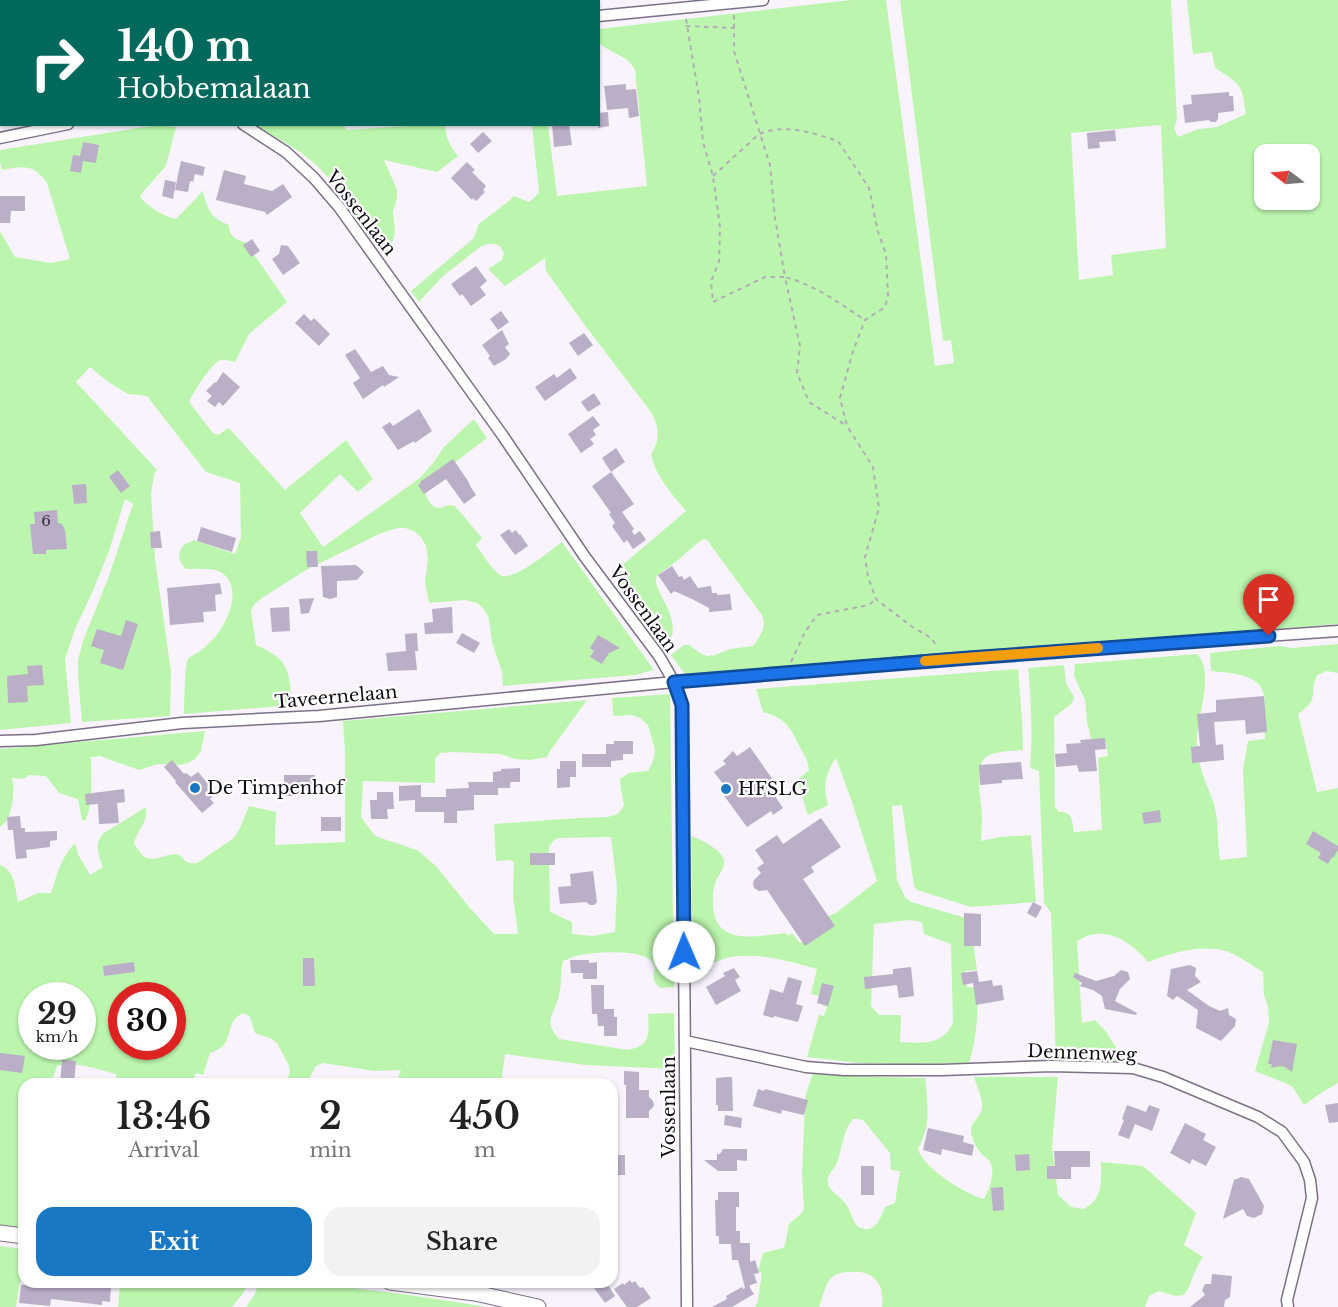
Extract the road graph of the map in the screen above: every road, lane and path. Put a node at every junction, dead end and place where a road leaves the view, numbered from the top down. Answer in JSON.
{"nodes":[{"id":1,"x":763,"y":0,"type":"edge"},
{"id":2,"x":734,"y":3,"type":"junction"},
{"id":3,"x":685,"y":8,"type":"junction"},
{"id":4,"x":600,"y":16,"type":"edge"},
{"id":5,"x":686,"y":26,"type":"junction"},
{"id":6,"x":734,"y":28,"type":"junction"},
{"id":7,"x":58,"y":126,"type":"edge"},
{"id":8,"x":246,"y":126,"type":"edge"},
{"id":9,"x":759,"y":134,"type":"junction"},
{"id":10,"x":0,"y":138,"type":"edge"},
{"id":11,"x":713,"y":176,"type":"junction"},
{"id":12,"x":785,"y":277,"type":"junction"},
{"id":13,"x":865,"y":320,"type":"junction"},
{"id":14,"x":847,"y":426,"type":"junction"},
{"id":15,"x":876,"y":599,"type":"junction"},
{"id":16,"x":1338,"y":631,"type":"edge"},
{"id":17,"x":946,"y":659,"type":"junction"},
{"id":18,"x":787,"y":673,"type":"junction"},
{"id":19,"x":674,"y":682,"type":"junction"},
{"id":20,"x":0,"y":741,"type":"edge"},
{"id":21,"x":685,"y":1041,"type":"junction"},
{"id":22,"x":0,"y":1233,"type":"edge"},
{"id":23,"x":18,"y":1235,"type":"edge"},
{"id":24,"x":436,"y":1288,"type":"edge"},
{"id":25,"x":538,"y":1307,"type":"edge"},
{"id":26,"x":687,"y":1307,"type":"edge"},
{"id":27,"x":1288,"y":1307,"type":"edge"}],
"edges":[{"from":1,"to":2,"type":"street"},
{"from":2,"to":3,"type":"street"},
{"from":2,"to":6,"type":"path"},
{"from":3,"to":4,"type":"street"},
{"from":3,"to":5,"type":"path"},
{"from":5,"to":6,"type":"path"},
{"from":5,"to":11,"type":"path"},
{"from":6,"to":9,"type":"path"},
{"from":7,"to":10,"type":"street"},
{"from":8,"to":19,"type":"street","name":"Vossenlaan"},
{"from":9,"to":11,"type":"path"},
{"from":9,"to":12,"type":"path"},
{"from":9,"to":13,"type":"path"},
{"from":11,"to":12,"type":"path"},
{"from":12,"to":13,"type":"path"},
{"from":12,"to":14,"type":"path"},
{"from":13,"to":14,"type":"path"},
{"from":14,"to":15,"type":"path"},
{"from":15,"to":17,"type":"path"},
{"from":15,"to":18,"type":"path"},
{"from":16,"to":17,"type":"street","name":"Taveernelaan"},
{"from":17,"to":18,"type":"street","name":"Taveernelaan"},
{"from":18,"to":19,"type":"street","name":"Taveernelaan"},
{"from":19,"to":20,"type":"street","name":"Taveernelaan"},
{"from":19,"to":21,"type":"street","name":"Vossenlaan"},
{"from":21,"to":26,"type":"street","name":"Vossenlaan"},
{"from":21,"to":27,"type":"street","name":"Dennenweg"},
{"from":22,"to":23,"type":"street"},
{"from":24,"to":25,"type":"street"}]}
